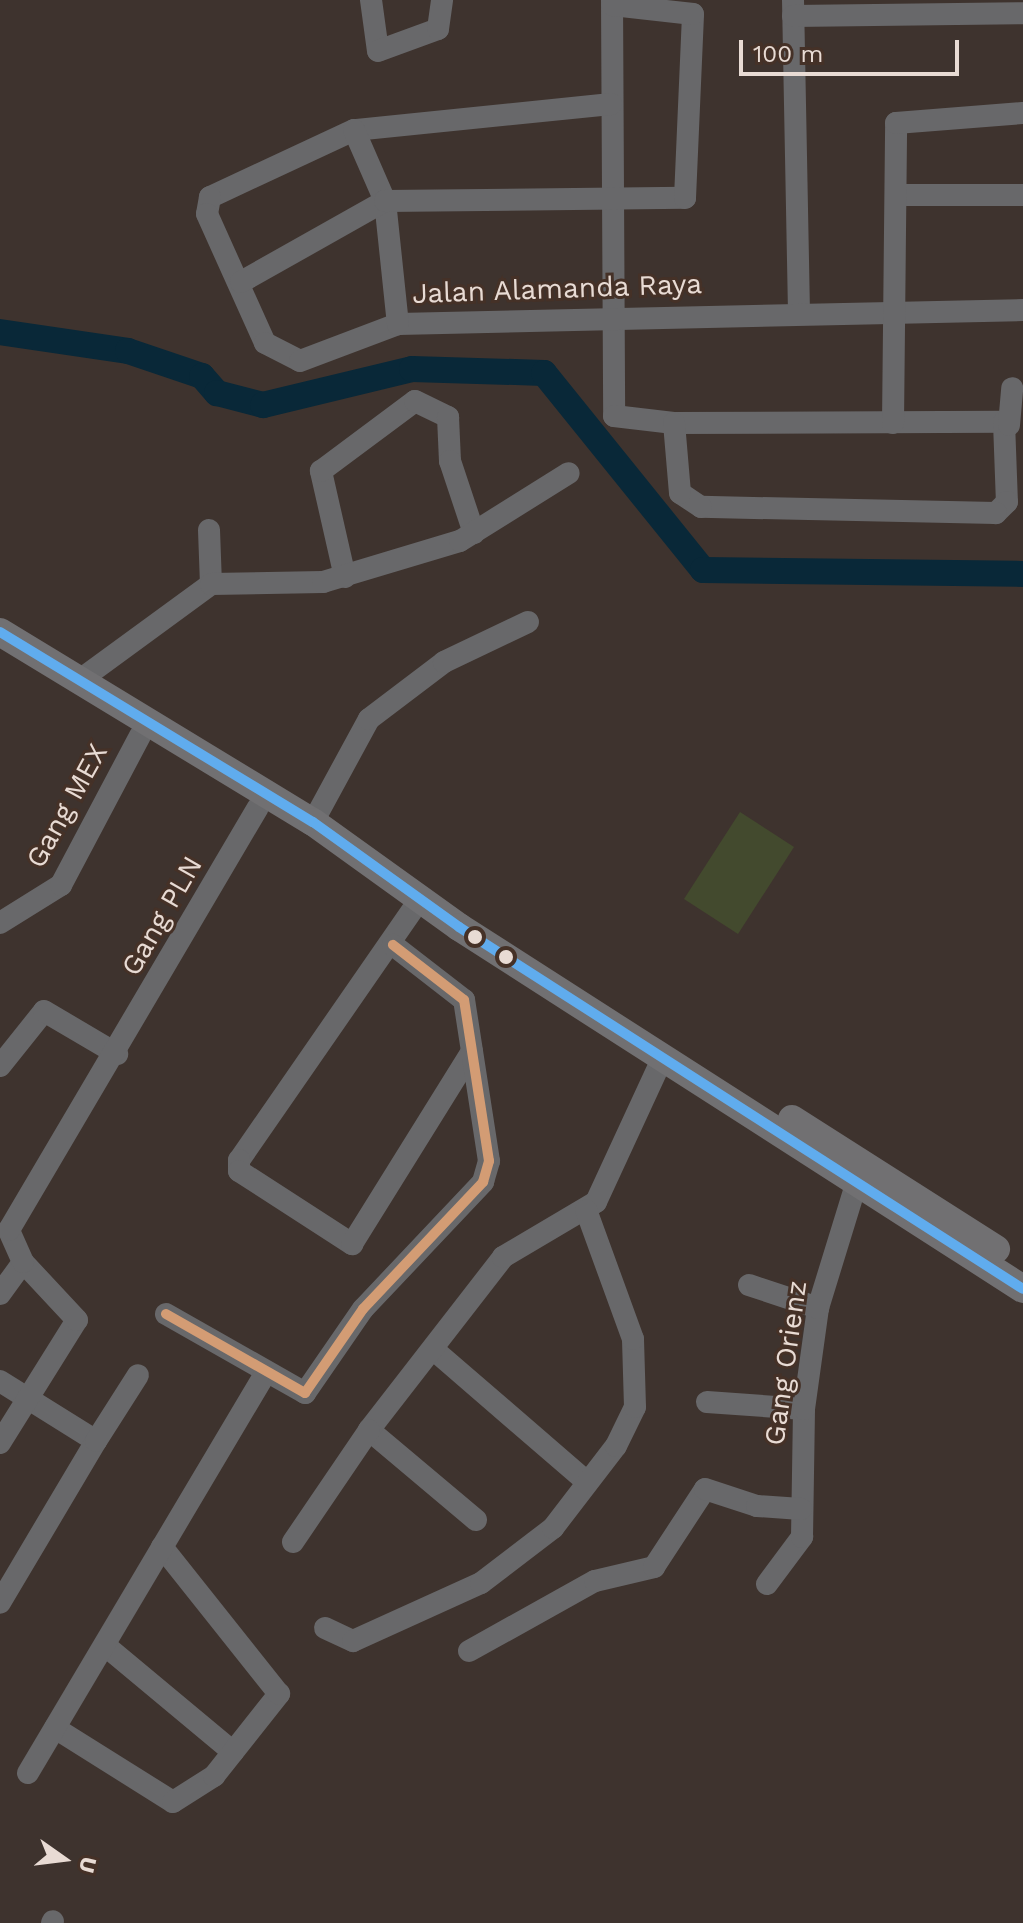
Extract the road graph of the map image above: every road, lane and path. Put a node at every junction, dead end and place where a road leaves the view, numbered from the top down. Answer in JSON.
{"nodes":[{"id":1,"x":371,"y":0,"type":"edge"},
{"id":2,"x":442,"y":0,"type":"edge"},
{"id":3,"x":612,"y":2,"type":"edge"},
{"id":4,"x":793,"y":8,"type":"edge"},
{"id":5,"x":1023,"y":13,"type":"edge"},
{"id":6,"x":611,"y":104,"type":"junction"},
{"id":7,"x":1023,"y":113,"type":"edge"},
{"id":8,"x":354,"y":130,"type":"junction"},
{"id":9,"x":897,"y":195,"type":"junction"},
{"id":10,"x":1023,"y":195,"type":"edge"},
{"id":11,"x":385,"y":201,"type":"junction"},
{"id":12,"x":611,"y":201,"type":"junction"},
{"id":13,"x":241,"y":282,"type":"junction"},
{"id":14,"x":1023,"y":310,"type":"edge"},
{"id":15,"x":799,"y":311,"type":"junction"},
{"id":16,"x":898,"y":311,"type":"junction"},
{"id":17,"x":616,"y":316,"type":"junction"},
{"id":18,"x":398,"y":324,"type":"junction"},
{"id":19,"x":1012,"y":388,"type":"dead end"},
{"id":20,"x":674,"y":423,"type":"junction"},
{"id":21,"x":893,"y":423,"type":"junction"},
{"id":22,"x":1009,"y":425,"type":"junction"},
{"id":23,"x":569,"y":473,"type":"dead end"},
{"id":24,"x":209,"y":530,"type":"dead end"},
{"id":25,"x":474,"y":533,"type":"junction"},
{"id":26,"x":345,"y":577,"type":"junction"},
{"id":27,"x":211,"y":584,"type":"junction"},
{"id":28,"x":528,"y":622,"type":"dead end"},
{"id":29,"x":0,"y":632,"type":"edge"},
{"id":30,"x":0,"y":652,"type":"edge"},
{"id":31,"x":80,"y":680,"type":"junction"},
{"id":32,"x":140,"y":736,"type":"junction"},
{"id":33,"x":258,"y":808,"type":"junction"},
{"id":34,"x":313,"y":822,"type":"junction"},
{"id":35,"x":420,"y":899,"type":"junction"},
{"id":36,"x":0,"y":923,"type":"edge"},
{"id":37,"x":393,"y":945,"type":"junction"},
{"id":38,"x":624,"y":1028,"type":"junction"},
{"id":39,"x":472,"y":1051,"type":"junction"},
{"id":40,"x":117,"y":1054,"type":"junction"},
{"id":41,"x":663,"y":1057,"type":"junction"},
{"id":42,"x":0,"y":1066,"type":"edge"},
{"id":43,"x":857,"y":1181,"type":"junction"},
{"id":44,"x":586,"y":1210,"type":"junction"},
{"id":45,"x":23,"y":1262,"type":"junction"},
{"id":46,"x":1023,"y":1267,"type":"edge"},
{"id":47,"x":749,"y":1285,"type":"dead end"},
{"id":48,"x":1023,"y":1289,"type":"edge"},
{"id":49,"x":0,"y":1294,"type":"edge"},
{"id":50,"x":818,"y":1308,"type":"junction"},
{"id":51,"x":166,"y":1314,"type":"dead end"},
{"id":52,"x":434,"y":1350,"type":"junction"},
{"id":53,"x":265,"y":1374,"type":"junction"},
{"id":54,"x":138,"y":1375,"type":"dead end"},
{"id":55,"x":0,"y":1381,"type":"edge"},
{"id":56,"x":26,"y":1398,"type":"junction"},
{"id":57,"x":707,"y":1402,"type":"dead end"},
{"id":58,"x":804,"y":1409,"type":"junction"},
{"id":59,"x":369,"y":1430,"type":"junction"},
{"id":60,"x":96,"y":1441,"type":"junction"},
{"id":61,"x":0,"y":1443,"type":"edge"},
{"id":62,"x":587,"y":1482,"type":"junction"},
{"id":63,"x":801,"y":1509,"type":"junction"},
{"id":64,"x":476,"y":1520,"type":"dead end"},
{"id":65,"x":293,"y":1542,"type":"dead end"},
{"id":66,"x":162,"y":1547,"type":"junction"},
{"id":67,"x":767,"y":1584,"type":"dead end"},
{"id":68,"x":0,"y":1603,"type":"edge"},
{"id":69,"x":325,"y":1628,"type":"dead end"},
{"id":70,"x":107,"y":1647,"type":"junction"},
{"id":71,"x":469,"y":1651,"type":"dead end"},
{"id":72,"x":55,"y":1728,"type":"junction"},
{"id":73,"x":233,"y":1752,"type":"junction"},
{"id":74,"x":28,"y":1773,"type":"dead end"}],
"edges":[{"from":1,"to":2,"type":"street"},
{"from":3,"to":6,"type":"street"},
{"from":3,"to":12,"type":"street"},
{"from":4,"to":5,"type":"street"},
{"from":4,"to":15,"type":"street"},
{"from":6,"to":8,"type":"street"},
{"from":6,"to":12,"type":"street"},
{"from":7,"to":9,"type":"street"},
{"from":8,"to":11,"type":"street"},
{"from":8,"to":13,"type":"street","name":"Jalan Alamanda Raya"},
{"from":9,"to":10,"type":"street"},
{"from":9,"to":16,"type":"street"},
{"from":11,"to":12,"type":"street"},
{"from":11,"to":13,"type":"street"},
{"from":11,"to":18,"type":"street"},
{"from":12,"to":17,"type":"street"},
{"from":13,"to":18,"type":"street","name":"Jalan Alamanda Raya"},
{"from":14,"to":16,"type":"street","name":"Jalan Alamanda Raya"},
{"from":15,"to":16,"type":"street","name":"Jalan Alamanda Raya"},
{"from":15,"to":17,"type":"street","name":"Jalan Alamanda Raya"},
{"from":16,"to":21,"type":"street"},
{"from":17,"to":18,"type":"street","name":"Jalan Alamanda Raya"},
{"from":17,"to":20,"type":"street"},
{"from":19,"to":22,"type":"street"},
{"from":20,"to":21,"type":"street"},
{"from":20,"to":22,"type":"street"},
{"from":21,"to":22,"type":"street"},
{"from":23,"to":25,"type":"street"},
{"from":24,"to":27,"type":"street"},
{"from":25,"to":26,"type":"street"},
{"from":25,"to":26,"type":"street"},
{"from":26,"to":27,"type":"street"},
{"from":27,"to":31,"type":"street"},
{"from":28,"to":34,"type":"street"},
{"from":29,"to":31,"type":"main road"},
{"from":30,"to":32,"type":"main road"},
{"from":31,"to":34,"type":"main road"},
{"from":32,"to":33,"type":"main road"},
{"from":32,"to":36,"type":"street","name":"Gang MEX"},
{"from":33,"to":35,"type":"main road"},
{"from":33,"to":40,"type":"street","name":"Gang PLN"},
{"from":34,"to":35,"type":"main road"},
{"from":35,"to":37,"type":"street"},
{"from":35,"to":38,"type":"main road"},
{"from":37,"to":39,"type":"street"},
{"from":37,"to":39,"type":"street"},
{"from":38,"to":41,"type":"main road"},
{"from":38,"to":46,"type":"main road"},
{"from":39,"to":53,"type":"street"},
{"from":40,"to":42,"type":"street"},
{"from":40,"to":45,"type":"street","name":"Gang PLN"},
{"from":41,"to":43,"type":"main road"},
{"from":41,"to":44,"type":"street"},
{"from":43,"to":48,"type":"main road"},
{"from":43,"to":50,"type":"street","name":"Gang Orienz"},
{"from":44,"to":52,"type":"street"},
{"from":44,"to":62,"type":"street"},
{"from":45,"to":49,"type":"street"},
{"from":45,"to":56,"type":"street","name":"Gang PLN"},
{"from":47,"to":50,"type":"street"},
{"from":50,"to":58,"type":"street","name":"Gang Orienz"},
{"from":51,"to":53,"type":"street"},
{"from":52,"to":59,"type":"street"},
{"from":52,"to":62,"type":"street"},
{"from":53,"to":66,"type":"street"},
{"from":54,"to":60,"type":"street"},
{"from":55,"to":56,"type":"street"},
{"from":56,"to":60,"type":"street"},
{"from":56,"to":61,"type":"street","name":"Gang PLN"},
{"from":57,"to":58,"type":"street"},
{"from":58,"to":63,"type":"street","name":"Gang Orienz"},
{"from":59,"to":64,"type":"street"},
{"from":59,"to":65,"type":"street"},
{"from":60,"to":68,"type":"street"},
{"from":62,"to":69,"type":"street"},
{"from":63,"to":67,"type":"street","name":"Gang Orienz"},
{"from":63,"to":71,"type":"street"},
{"from":66,"to":70,"type":"street"},
{"from":66,"to":73,"type":"street"},
{"from":70,"to":72,"type":"street"},
{"from":70,"to":73,"type":"street"},
{"from":72,"to":73,"type":"street"},
{"from":72,"to":74,"type":"street"}]}
